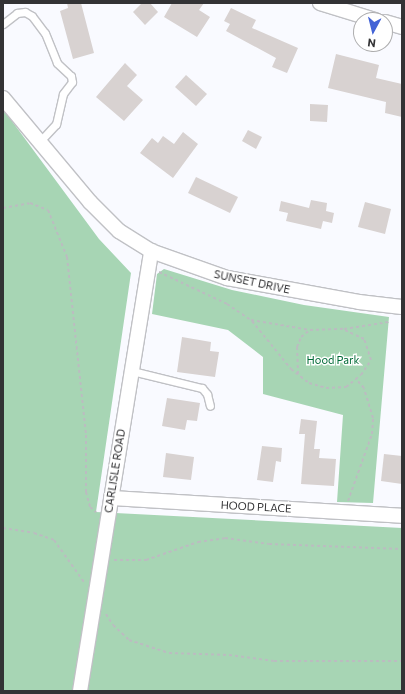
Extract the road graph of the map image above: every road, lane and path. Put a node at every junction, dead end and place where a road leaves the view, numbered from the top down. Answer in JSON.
{"nodes":[{"id":1,"x":320,"y":3,"type":"edge"},
{"id":2,"x":353,"y":13,"type":"edge"},
{"id":3,"x":3,"y":24,"type":"edge"},
{"id":4,"x":3,"y":98,"type":"edge"},
{"id":5,"x":39,"y":142,"type":"junction"},
{"id":6,"x":3,"y":208,"type":"edge"},
{"id":7,"x":151,"y":251,"type":"junction"},
{"id":8,"x":148,"y":268,"type":"junction"},
{"id":9,"x":402,"y":307,"type":"edge"},
{"id":10,"x":251,"y":320,"type":"junction"},
{"id":11,"x":388,"y":322,"type":"dead end"},
{"id":12,"x":310,"y":330,"type":"junction"},
{"id":13,"x":344,"y":330,"type":"junction"},
{"id":14,"x":132,"y":371,"type":"junction"},
{"id":15,"x":299,"y":375,"type":"junction"},
{"id":16,"x":356,"y":379,"type":"junction"},
{"id":17,"x":210,"y":406,"type":"dead end"},
{"id":18,"x":111,"y":498,"type":"junction"},
{"id":19,"x":343,"y":512,"type":"junction"},
{"id":20,"x":108,"y":516,"type":"junction"},
{"id":21,"x":402,"y":516,"type":"edge"},
{"id":22,"x":3,"y":528,"type":"edge"},
{"id":23,"x":402,"y":549,"type":"edge"},
{"id":24,"x":101,"y":558,"type":"junction"},
{"id":25,"x":95,"y":598,"type":"junction"},
{"id":26,"x":402,"y":662,"type":"edge"},
{"id":27,"x":80,"y":691,"type":"edge"}],
"edges":[{"from":1,"to":2,"type":"street"},
{"from":3,"to":5,"type":"lane"},
{"from":4,"to":5,"type":"street","name":"SUNSET DRIVE"},
{"from":5,"to":7,"type":"street","name":"SUNSET DRIVE"},
{"from":6,"to":20,"type":"path"},
{"from":7,"to":8,"type":"street","name":"CARLISLE ROAD"},
{"from":7,"to":9,"type":"street","name":"SUNSET DRIVE"},
{"from":8,"to":10,"type":"path"},
{"from":8,"to":14,"type":"street","name":"CARLISLE ROAD"},
{"from":10,"to":12,"type":"path"},
{"from":10,"to":15,"type":"path"},
{"from":11,"to":13,"type":"path"},
{"from":12,"to":13,"type":"path"},
{"from":12,"to":15,"type":"path"},
{"from":13,"to":16,"type":"path"},
{"from":14,"to":17,"type":"lane"},
{"from":14,"to":18,"type":"street","name":"CARLISLE ROAD"},
{"from":15,"to":16,"type":"path"},
{"from":16,"to":19,"type":"path"},
{"from":18,"to":19,"type":"street","name":"HOOD PLACE"},
{"from":18,"to":20,"type":"street","name":"CARLISLE ROAD"},
{"from":19,"to":21,"type":"street","name":"HOOD PLACE"},
{"from":20,"to":24,"type":"street","name":"CARLISLE ROAD"},
{"from":22,"to":25,"type":"path"},
{"from":23,"to":24,"type":"path"},
{"from":24,"to":25,"type":"street","name":"CARLISLE ROAD"},
{"from":25,"to":26,"type":"path"},
{"from":25,"to":27,"type":"street","name":"CARLISLE ROAD"}]}
